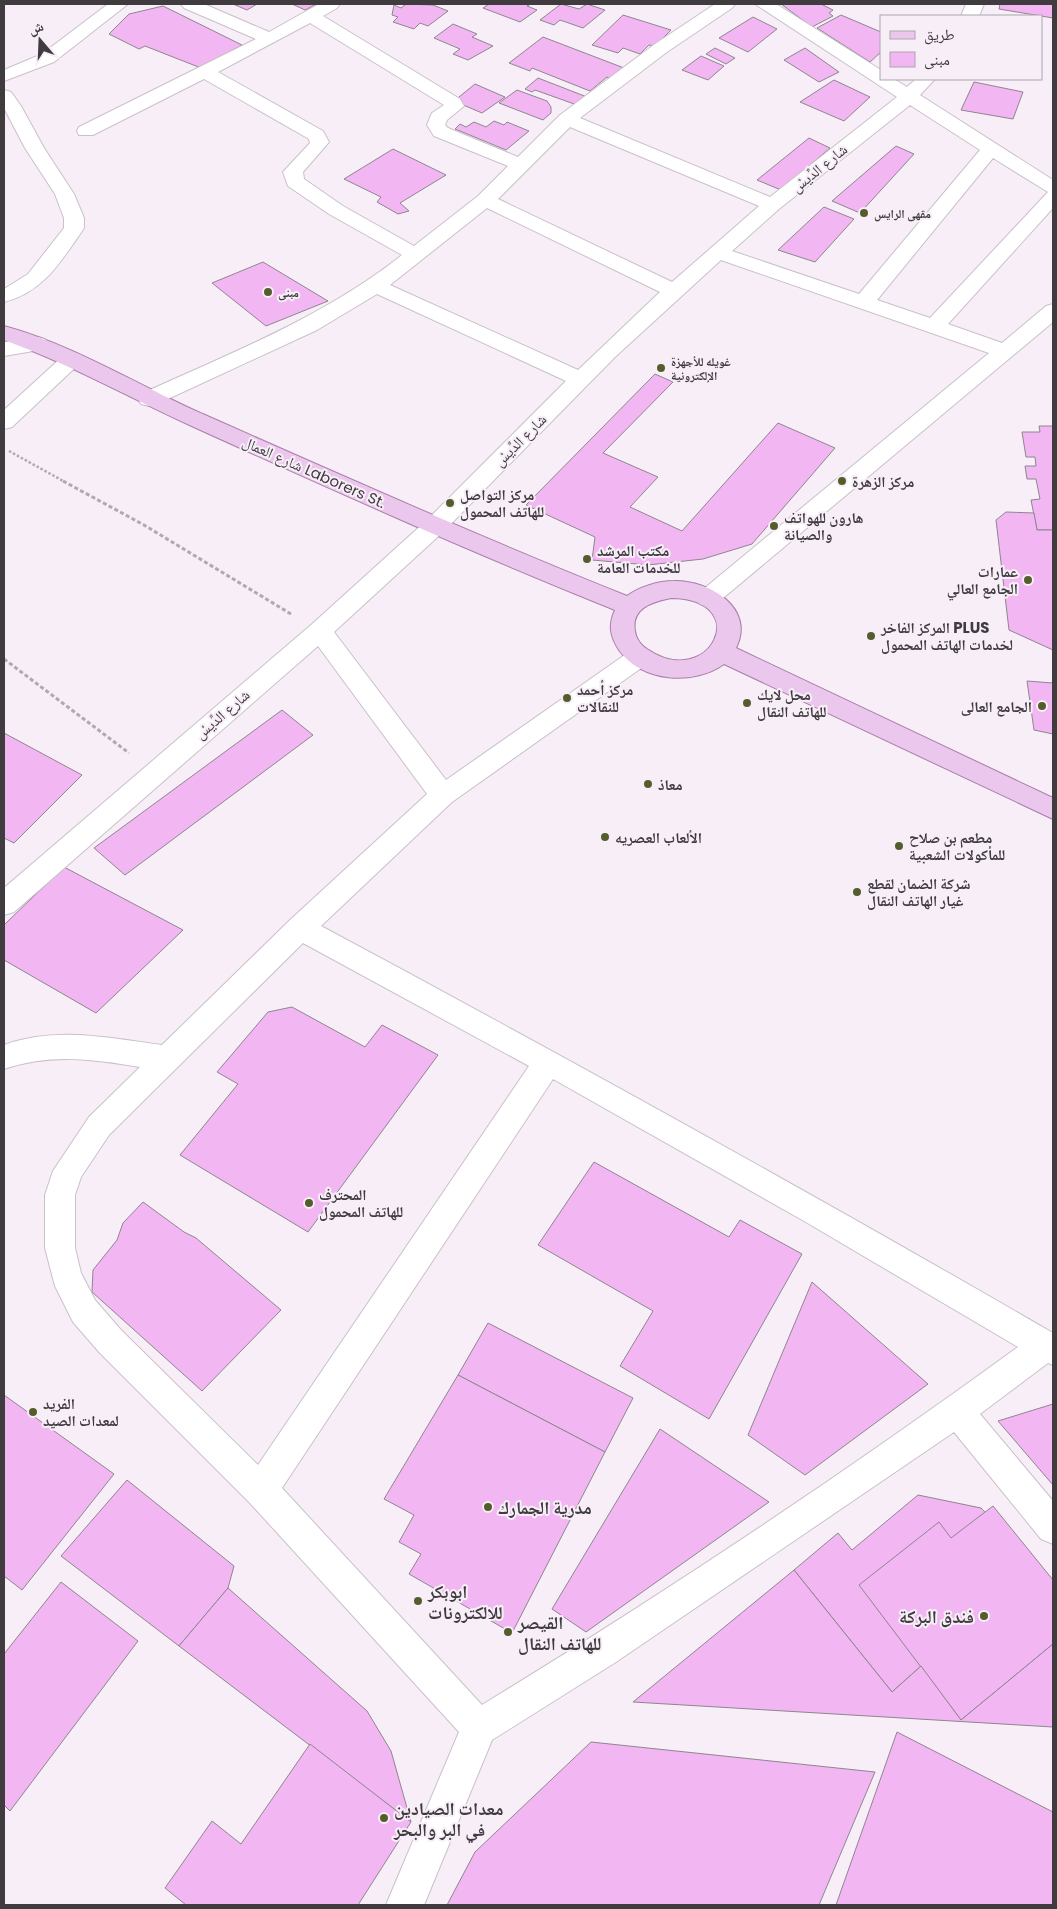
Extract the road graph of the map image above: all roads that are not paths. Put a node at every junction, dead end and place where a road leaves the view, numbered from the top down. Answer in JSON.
{"nodes":[{"id":1,"x":119,"y":4,"type":"edge"},
{"id":2,"x":190,"y":4,"type":"edge"},
{"id":3,"x":331,"y":4,"type":"edge"},
{"id":4,"x":726,"y":4,"type":"edge"},
{"id":5,"x":764,"y":4,"type":"edge"},
{"id":6,"x":312,"y":17,"type":"junction"},
{"id":7,"x":270,"y":39,"type":"junction"},
{"id":8,"x":205,"y":72,"type":"junction"},
{"id":9,"x":4,"y":76,"type":"edge"},
{"id":10,"x":880,"y":79,"type":"edge"},
{"id":11,"x":882,"y":80,"type":"edge"},
{"id":12,"x":925,"y":80,"type":"edge"},
{"id":13,"x":4,"y":96,"type":"edge"},
{"id":14,"x":908,"y":97,"type":"junction"},
{"id":15,"x":567,"y":119,"type":"junction"},
{"id":16,"x":86,"y":131,"type":"dead end"},
{"id":17,"x":990,"y":148,"type":"junction"},
{"id":18,"x":520,"y":165,"type":"junction"},
{"id":19,"x":1053,"y":188,"type":"edge"},
{"id":20,"x":1053,"y":198,"type":"edge"},
{"id":21,"x":485,"y":200,"type":"junction"},
{"id":22,"x":772,"y":205,"type":"junction"},
{"id":23,"x":719,"y":253,"type":"junction"},
{"id":24,"x":416,"y":255,"type":"junction"},
{"id":25,"x":376,"y":286,"type":"junction"},
{"id":26,"x":674,"y":291,"type":"junction"},
{"id":27,"x":4,"y":296,"type":"edge"},
{"id":28,"x":864,"y":302,"type":"junction"},
{"id":29,"x":1053,"y":310,"type":"edge"},
{"id":30,"x":934,"y":327,"type":"junction"},
{"id":31,"x":4,"y":332,"type":"edge"},
{"id":32,"x":38,"y":344,"type":"junction"},
{"id":33,"x":4,"y":350,"type":"edge"},
{"id":34,"x":1004,"y":351,"type":"junction"},
{"id":35,"x":71,"y":360,"type":"junction"},
{"id":36,"x":580,"y":380,"type":"junction"},
{"id":37,"x":150,"y":399,"type":"junction"},
{"id":38,"x":4,"y":422,"type":"edge"},
{"id":39,"x":435,"y":526,"type":"junction"},
{"id":40,"x":708,"y":598,"type":"junction"},
{"id":41,"x":628,"y":606,"type":"junction"},
{"id":42,"x":320,"y":631,"type":"junction"},
{"id":43,"x":722,"y":652,"type":"junction"},
{"id":44,"x":638,"y":658,"type":"junction"},
{"id":45,"x":443,"y":795,"type":"junction"},
{"id":46,"x":1053,"y":809,"type":"edge"},
{"id":47,"x":4,"y":904,"type":"edge"},
{"id":48,"x":300,"y":928,"type":"junction"},
{"id":49,"x":4,"y":1057,"type":"edge"},
{"id":50,"x":168,"y":1058,"type":"junction"},
{"id":51,"x":548,"y":1062,"type":"junction"},
{"id":52,"x":1049,"y":1348,"type":"edge"},
{"id":53,"x":957,"y":1411,"type":"junction"},
{"id":54,"x":261,"y":1490,"type":"junction"},
{"id":55,"x":1053,"y":1527,"type":"edge"},
{"id":56,"x":479,"y":1727,"type":"junction"},
{"id":57,"x":406,"y":1905,"type":"edge"}],
"edges":[{"from":1,"to":9,"type":"street"},
{"from":2,"to":7,"type":"street"},
{"from":3,"to":6,"type":"street"},
{"from":4,"to":15,"type":"street"},
{"from":5,"to":10,"type":"street"},
{"from":6,"to":7,"type":"street"},
{"from":6,"to":18,"type":"street"},
{"from":7,"to":8,"type":"street"},
{"from":8,"to":16,"type":"street"},
{"from":8,"to":24,"type":"street"},
{"from":11,"to":14,"type":"street"},
{"from":12,"to":14,"type":"street","name":"شارع الدِّيسْ"},
{"from":13,"to":27,"type":"street"},
{"from":14,"to":17,"type":"street"},
{"from":14,"to":22,"type":"street","name":"شارع الدِّيسْ"},
{"from":15,"to":18,"type":"street"},
{"from":15,"to":22,"type":"street"},
{"from":17,"to":19,"type":"street"},
{"from":17,"to":28,"type":"street"},
{"from":18,"to":21,"type":"street"},
{"from":20,"to":30,"type":"street"},
{"from":21,"to":24,"type":"street"},
{"from":21,"to":26,"type":"street"},
{"from":22,"to":23,"type":"street","name":"شارع الدِّيسْ"},
{"from":23,"to":26,"type":"street","name":"شارع الدِّيسْ"},
{"from":23,"to":28,"type":"street"},
{"from":24,"to":25,"type":"street"},
{"from":25,"to":36,"type":"street"},
{"from":25,"to":37,"type":"street"},
{"from":26,"to":36,"type":"street","name":"شارع الدِّيسْ"},
{"from":28,"to":30,"type":"street"},
{"from":29,"to":34,"type":"street"},
{"from":30,"to":34,"type":"street"},
{"from":31,"to":32,"type":"main road","name":"شارع العمال Laborers St."},
{"from":32,"to":33,"type":"street"},
{"from":32,"to":35,"type":"main road","name":"شارع العمال Laborers St."},
{"from":34,"to":40,"type":"street"},
{"from":35,"to":37,"type":"main road","name":"شارع العمال Laborers St."},
{"from":35,"to":38,"type":"street"},
{"from":36,"to":39,"type":"street","name":"شارع الدِّيسْ"},
{"from":37,"to":39,"type":"main road","name":"شارع العمال Laborers St."},
{"from":39,"to":41,"type":"main road","name":"شارع العمال Laborers St."},
{"from":39,"to":42,"type":"street","name":"شارع الدِّيسْ"},
{"from":40,"to":41,"type":"main road"},
{"from":40,"to":43,"type":"main road"},
{"from":41,"to":44,"type":"main road"},
{"from":42,"to":45,"type":"street"},
{"from":42,"to":47,"type":"street","name":"شارع الدِّيسْ"},
{"from":43,"to":44,"type":"main road"},
{"from":43,"to":46,"type":"main road"},
{"from":44,"to":45,"type":"street"},
{"from":45,"to":48,"type":"street"},
{"from":48,"to":50,"type":"street"},
{"from":48,"to":51,"type":"street"},
{"from":49,"to":50,"type":"street"},
{"from":50,"to":54,"type":"street"},
{"from":51,"to":52,"type":"street"},
{"from":51,"to":54,"type":"street"},
{"from":52,"to":53,"type":"street"},
{"from":53,"to":55,"type":"street"},
{"from":53,"to":56,"type":"street"},
{"from":54,"to":56,"type":"street"},
{"from":56,"to":57,"type":"street"}]}
